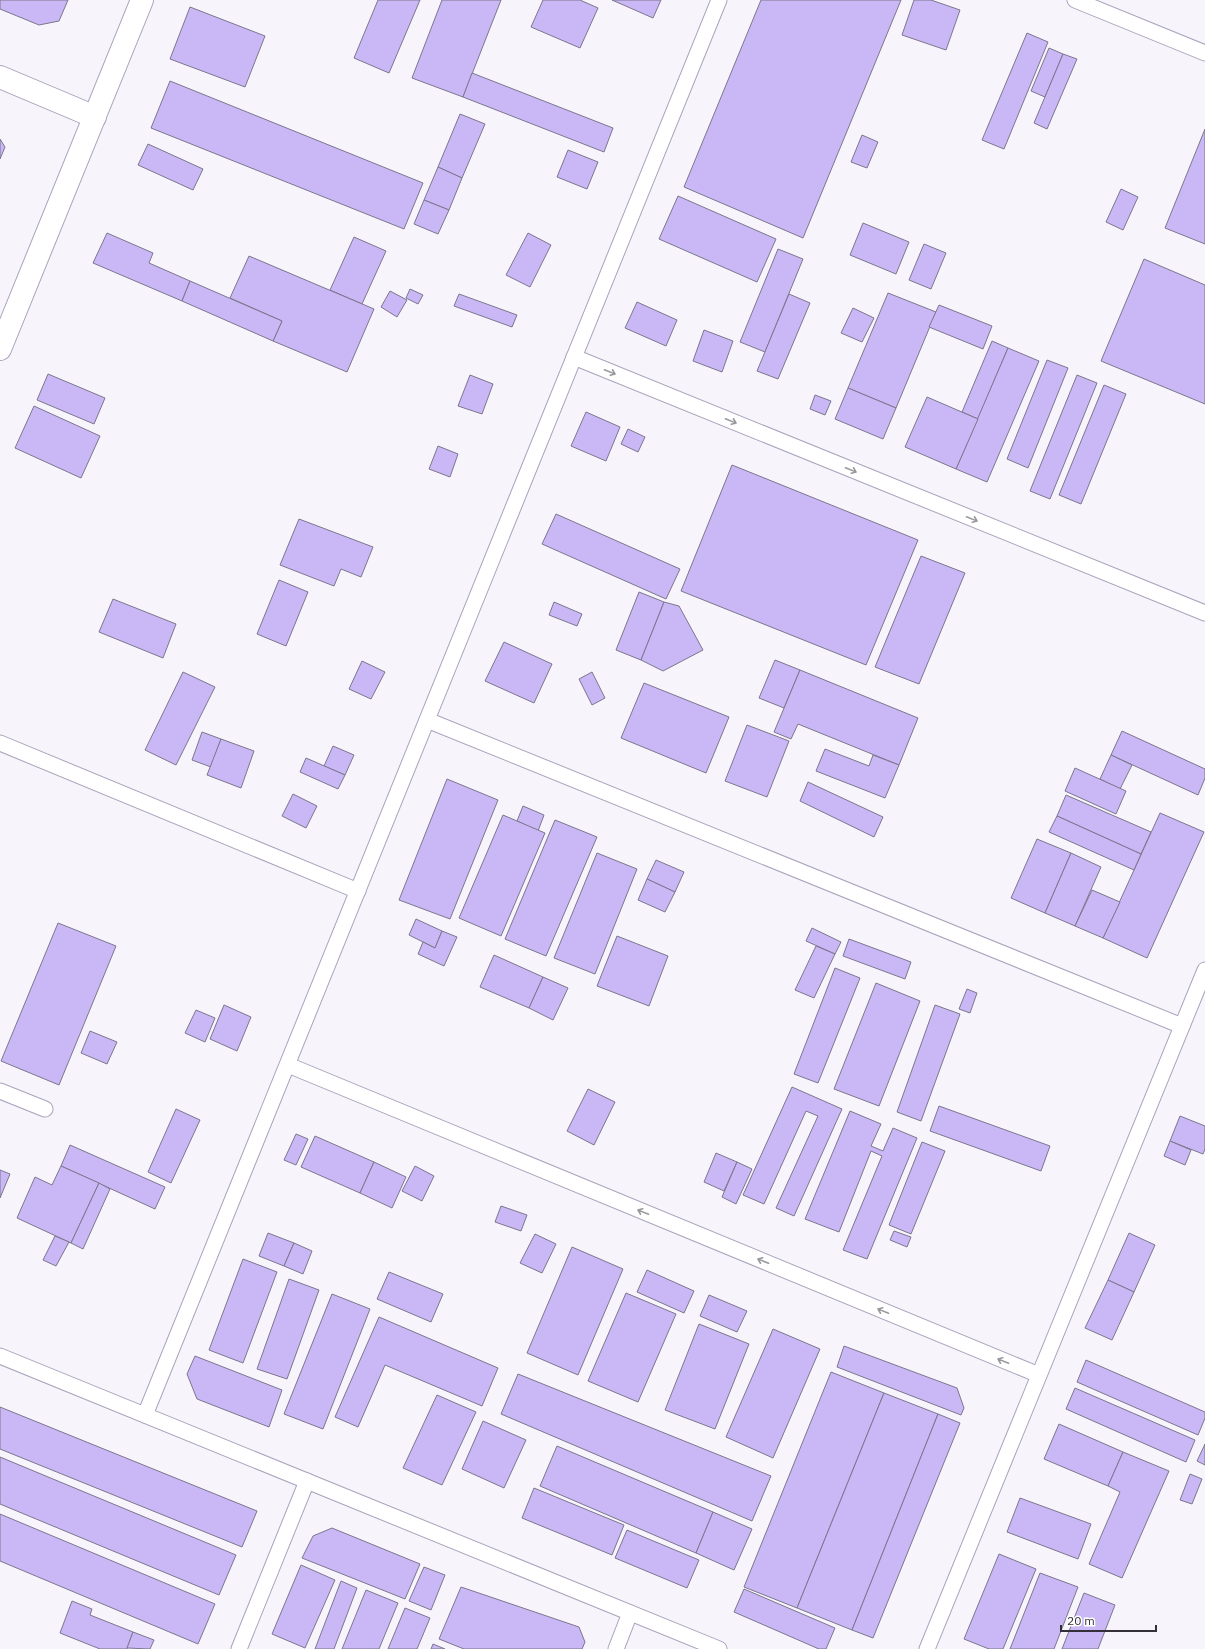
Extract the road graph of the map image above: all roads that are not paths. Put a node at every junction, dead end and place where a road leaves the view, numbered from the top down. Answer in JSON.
{"nodes":[{"id":1,"x":142,"y":0,"type":"edge"},
{"id":2,"x":719,"y":0,"type":"edge"},
{"id":3,"x":1075,"y":0,"type":"edge"},
{"id":4,"x":1205,"y":53,"type":"edge"},
{"id":5,"x":0,"y":77,"type":"edge"},
{"id":6,"x":95,"y":117,"type":"junction"},
{"id":7,"x":0,"y":349,"type":"edge"},
{"id":8,"x":574,"y":357,"type":"junction"},
{"id":9,"x":1205,"y":614,"type":"edge"},
{"id":10,"x":427,"y":720,"type":"junction"},
{"id":11,"x":0,"y":743,"type":"edge"},
{"id":12,"x":358,"y":891,"type":"junction"},
{"id":13,"x":1205,"y":970,"type":"edge"},
{"id":14,"x":1182,"y":1026,"type":"junction"},
{"id":15,"x":288,"y":1065,"type":"junction"},
{"id":16,"x":0,"y":1091,"type":"edge"},
{"id":17,"x":44,"y":1109,"type":"dead end"},
{"id":18,"x":1,"y":1360,"type":"edge"},
{"id":19,"x":1039,"y":1375,"type":"junction"},
{"id":20,"x":146,"y":1415,"type":"junction"},
{"id":21,"x":307,"y":1481,"type":"junction"},
{"id":22,"x":630,"y":1613,"type":"junction"},
{"id":23,"x":239,"y":1649,"type":"edge"},
{"id":24,"x":616,"y":1649,"type":"edge"},
{"id":25,"x":719,"y":1649,"type":"edge"},
{"id":26,"x":927,"y":1649,"type":"edge"}],
"edges":[{"from":1,"to":6,"type":"street"},
{"from":2,"to":8,"type":"lane"},
{"from":3,"to":4,"type":"lane"},
{"from":5,"to":6,"type":"street"},
{"from":6,"to":7,"type":"street"},
{"from":8,"to":9,"type":"lane","one_way":true},
{"from":8,"to":10,"type":"lane"},
{"from":10,"to":12,"type":"lane"},
{"from":10,"to":14,"type":"lane"},
{"from":11,"to":12,"type":"lane"},
{"from":12,"to":15,"type":"lane"},
{"from":13,"to":14,"type":"lane"},
{"from":14,"to":19,"type":"lane"},
{"from":19,"to":15,"type":"lane","one_way":true},
{"from":15,"to":20,"type":"lane"},
{"from":16,"to":17,"type":"lane"},
{"from":18,"to":20,"type":"lane"},
{"from":19,"to":26,"type":"lane"},
{"from":20,"to":21,"type":"lane"},
{"from":21,"to":22,"type":"lane"},
{"from":21,"to":23,"type":"lane"},
{"from":22,"to":24,"type":"lane"},
{"from":22,"to":25,"type":"lane"}]}
